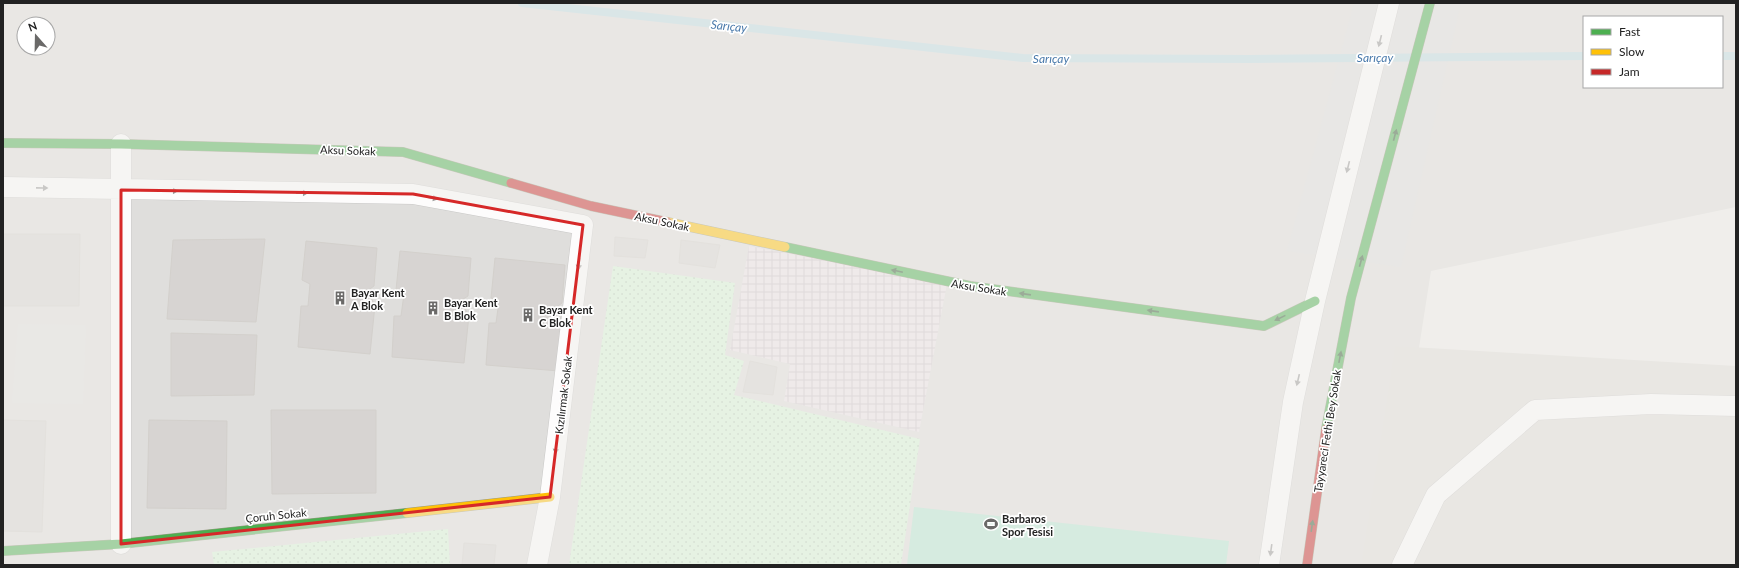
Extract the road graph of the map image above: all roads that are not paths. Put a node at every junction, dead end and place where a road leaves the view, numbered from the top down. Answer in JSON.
{"nodes":[{"id":1,"x":1389,"y":3,"type":"edge"},
{"id":2,"x":1430,"y":3,"type":"edge"},
{"id":3,"x":3,"y":143,"type":"edge"},
{"id":4,"x":121,"y":144,"type":"junction"},
{"id":5,"x":3,"y":187,"type":"edge"},
{"id":6,"x":121,"y":190,"type":"junction"},
{"id":7,"x":1315,"y":301,"type":"junction"},
{"id":8,"x":1736,"y":406,"type":"edge"},
{"id":9,"x":550,"y":497,"type":"junction"},
{"id":10,"x":121,"y":544,"type":"junction"},
{"id":11,"x":3,"y":551,"type":"edge"},
{"id":12,"x":537,"y":565,"type":"edge"},
{"id":13,"x":1269,"y":565,"type":"edge"},
{"id":14,"x":1307,"y":565,"type":"edge"},
{"id":15,"x":1402,"y":565,"type":"edge"}],
"edges":[{"from":1,"to":7,"type":"street","one_way":true},
{"from":14,"to":2,"type":"street","name":"Tayyareci Fethi Bey Sokak","one_way":true},
{"from":3,"to":4,"type":"street","name":"Aksu Sokak"},
{"from":4,"to":6,"type":"street"},
{"from":7,"to":4,"type":"street","name":"Aksu Sokak","one_way":true},
{"from":5,"to":6,"type":"street","one_way":true},
{"from":6,"to":9,"type":"street","name":"Kızılırmak Sokak","one_way":true},
{"from":6,"to":10,"type":"street"},
{"from":7,"to":13,"type":"street","one_way":true},
{"from":8,"to":15,"type":"street"},
{"from":9,"to":10,"type":"street","name":"Çoruh Sokak"},
{"from":9,"to":12,"type":"street","name":"Kızılırmak Sokak"},
{"from":10,"to":11,"type":"street","name":"Çoruh Sokak"}]}
